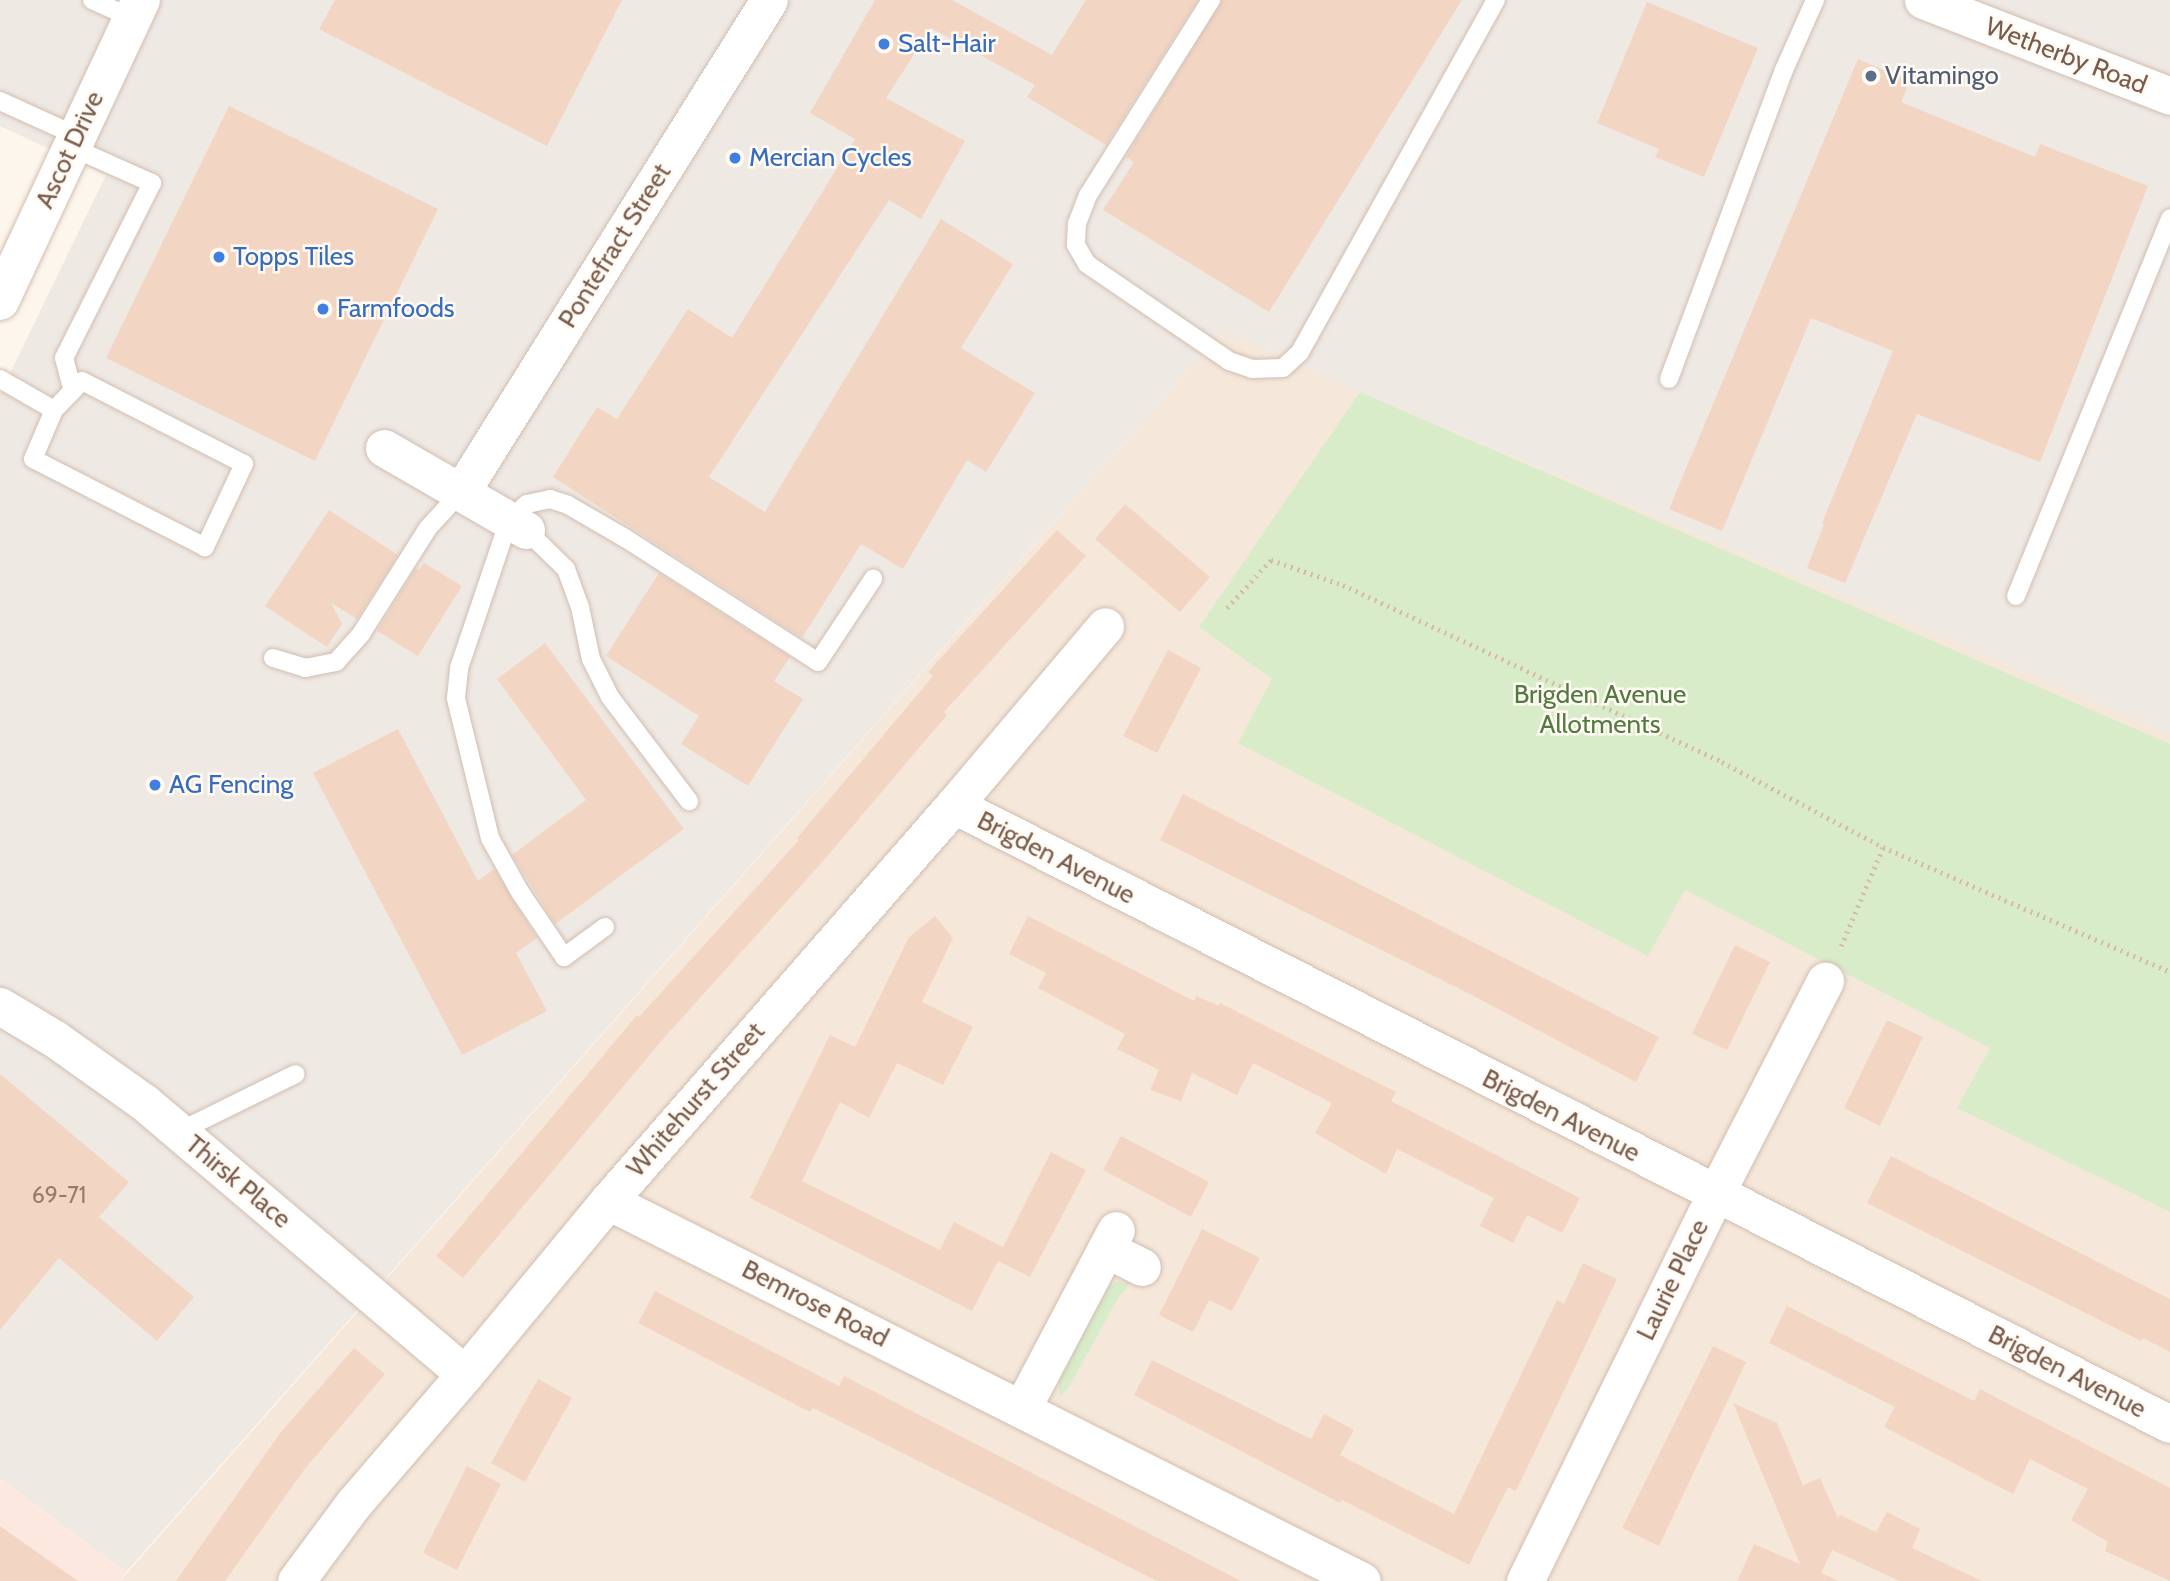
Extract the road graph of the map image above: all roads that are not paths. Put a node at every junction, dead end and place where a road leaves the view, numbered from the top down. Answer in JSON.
{"nodes":[{"id":1,"x":92,"y":0,"type":"edge"},
{"id":2,"x":769,"y":0,"type":"edge"},
{"id":3,"x":1211,"y":0,"type":"edge"},
{"id":4,"x":1496,"y":0,"type":"edge"},
{"id":5,"x":1815,"y":0,"type":"edge"},
{"id":6,"x":1923,"y":0,"type":"edge"},
{"id":7,"x":137,"y":9,"type":"edge"},
{"id":8,"x":1995,"y":13,"type":"edge"},
{"id":9,"x":2170,"y":96,"type":"edge"},
{"id":10,"x":0,"y":101,"type":"edge"},
{"id":11,"x":74,"y":142,"type":"junction"},
{"id":12,"x":2170,"y":218,"type":"edge"},
{"id":13,"x":0,"y":301,"type":"edge"},
{"id":14,"x":0,"y":379,"type":"edge"},
{"id":15,"x":1669,"y":379,"type":"dead end"},
{"id":16,"x":73,"y":391,"type":"junction"},
{"id":17,"x":54,"y":410,"type":"junction"},
{"id":18,"x":384,"y":448,"type":"dead end"},
{"id":19,"x":461,"y":492,"type":"junction"},
{"id":20,"x":517,"y":525,"type":"junction"},
{"id":21,"x":873,"y":579,"type":"dead end"},
{"id":22,"x":2016,"y":596,"type":"dead end"},
{"id":23,"x":1105,"y":626,"type":"dead end"},
{"id":24,"x":273,"y":658,"type":"dead end"},
{"id":25,"x":690,"y":802,"type":"dead end"},
{"id":26,"x":954,"y":805,"type":"junction"},
{"id":27,"x":605,"y":927,"type":"dead end"},
{"id":28,"x":1825,"y":981,"type":"road end"},
{"id":29,"x":0,"y":1006,"type":"edge"},
{"id":30,"x":296,"y":1074,"type":"dead end"},
{"id":31,"x":178,"y":1132,"type":"junction"},
{"id":32,"x":1715,"y":1195,"type":"junction"},
{"id":33,"x":608,"y":1200,"type":"junction"},
{"id":34,"x":1142,"y":1267,"type":"dead end"},
{"id":35,"x":465,"y":1374,"type":"junction"},
{"id":36,"x":1022,"y":1408,"type":"junction"},
{"id":37,"x":2170,"y":1424,"type":"edge"},
{"id":38,"x":296,"y":1581,"type":"edge"},
{"id":39,"x":1362,"y":1581,"type":"edge"},
{"id":40,"x":1525,"y":1581,"type":"edge"}],
"edges":[{"from":1,"to":7,"type":"lane"},
{"from":2,"to":19,"type":"street","name":"Pontefract Street"},
{"from":3,"to":4,"type":"lane"},
{"from":5,"to":15,"type":"lane"},
{"from":6,"to":8,"type":"street","name":"Wetherby Road"},
{"from":7,"to":11,"type":"street","name":"Ascot Drive"},
{"from":8,"to":9,"type":"street","name":"Wetherby Road"},
{"from":10,"to":11,"type":"lane"},
{"from":11,"to":13,"type":"street","name":"Ascot Drive"},
{"from":11,"to":16,"type":"lane"},
{"from":12,"to":22,"type":"lane"},
{"from":14,"to":17,"type":"lane"},
{"from":16,"to":17,"type":"lane"},
{"from":16,"to":17,"type":"lane"},
{"from":18,"to":19,"type":"street"},
{"from":19,"to":20,"type":"street"},
{"from":19,"to":24,"type":"lane"},
{"from":20,"to":21,"type":"lane"},
{"from":20,"to":25,"type":"lane"},
{"from":20,"to":27,"type":"lane"},
{"from":23,"to":26,"type":"street","name":"Whitehurst Street"},
{"from":26,"to":32,"type":"street","name":"Brigden Avenue"},
{"from":26,"to":33,"type":"street","name":"Whitehurst Street"},
{"from":28,"to":32,"type":"street","name":"Laurie Place"},
{"from":29,"to":31,"type":"street","name":"Thirsk Place"},
{"from":30,"to":31,"type":"lane"},
{"from":31,"to":35,"type":"street","name":"Thirsk Place"},
{"from":32,"to":37,"type":"street","name":"Brigden Avenue"},
{"from":32,"to":40,"type":"street","name":"Laurie Place"},
{"from":33,"to":35,"type":"street","name":"Whitehurst Street"},
{"from":33,"to":36,"type":"street","name":"Bemrose Road"},
{"from":34,"to":36,"type":"street"},
{"from":35,"to":38,"type":"street","name":"Whitehurst Street"},
{"from":36,"to":39,"type":"street","name":"Bemrose Road"}]}
